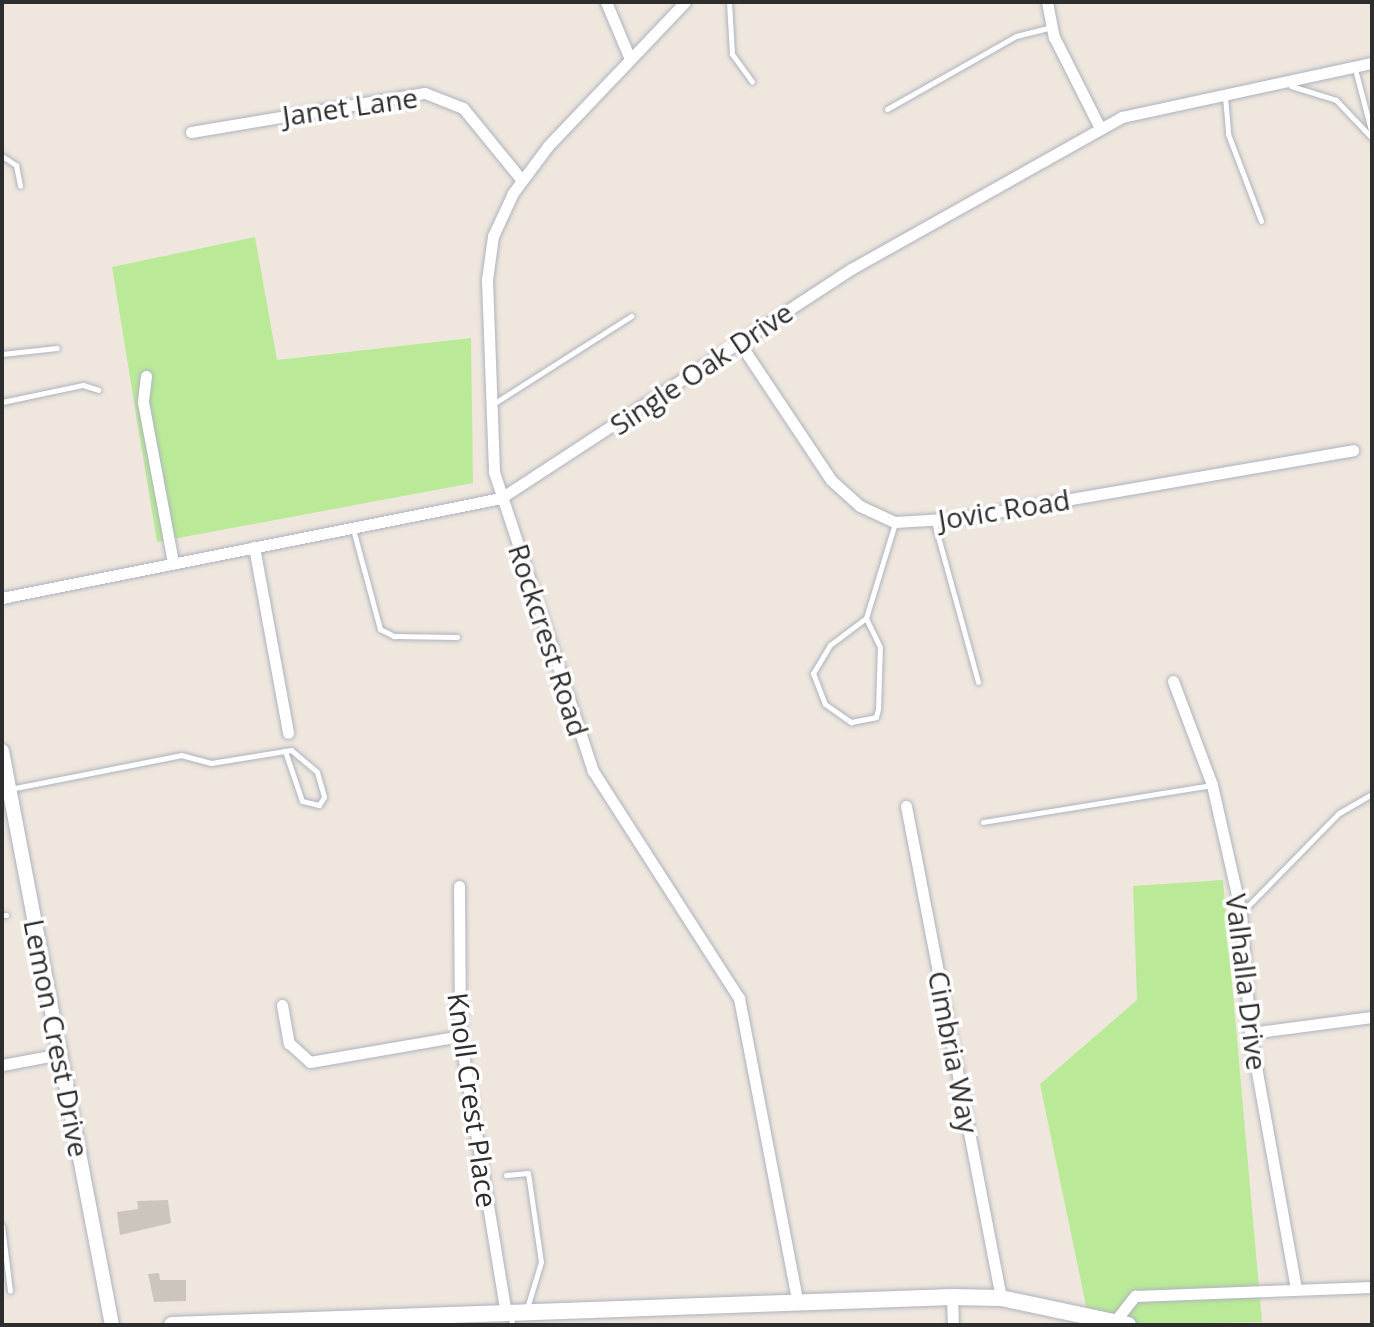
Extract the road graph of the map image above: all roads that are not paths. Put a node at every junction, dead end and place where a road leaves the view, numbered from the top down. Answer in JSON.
{"nodes":[{"id":1,"x":606,"y":2,"type":"edge"},
{"id":2,"x":685,"y":2,"type":"edge"},
{"id":3,"x":729,"y":2,"type":"edge"},
{"id":4,"x":1047,"y":2,"type":"edge"},
{"id":5,"x":1052,"y":27,"type":"junction"},
{"id":6,"x":630,"y":59,"type":"junction"},
{"id":7,"x":1372,"y":63,"type":"edge"},
{"id":8,"x":1354,"y":66,"type":"junction"},
{"id":9,"x":752,"y":82,"type":"dead end"},
{"id":10,"x":1291,"y":86,"type":"junction"},
{"id":11,"x":1225,"y":96,"type":"junction"},
{"id":12,"x":887,"y":109,"type":"dead end"},
{"id":13,"x":1100,"y":128,"type":"junction"},
{"id":14,"x":191,"y":132,"type":"dead end"},
{"id":15,"x":1372,"y":136,"type":"edge"},
{"id":16,"x":2,"y":156,"type":"edge"},
{"id":17,"x":521,"y":179,"type":"junction"},
{"id":18,"x":20,"y":186,"type":"dead end"},
{"id":19,"x":1261,"y":221,"type":"dead end"},
{"id":20,"x":631,"y":316,"type":"dead end"},
{"id":21,"x":739,"y":342,"type":"junction"},
{"id":22,"x":57,"y":348,"type":"dead end"},
{"id":23,"x":2,"y":354,"type":"edge"},
{"id":24,"x":146,"y":376,"type":"dead end"},
{"id":25,"x":98,"y":390,"type":"dead end"},
{"id":26,"x":2,"y":402,"type":"edge"},
{"id":27,"x":490,"y":405,"type":"junction"},
{"id":28,"x":1353,"y":450,"type":"dead end"},
{"id":29,"x":501,"y":498,"type":"junction"},
{"id":30,"x":895,"y":522,"type":"junction"},
{"id":31,"x":934,"y":522,"type":"junction"},
{"id":32,"x":352,"y":528,"type":"junction"},
{"id":33,"x":254,"y":547,"type":"junction"},
{"id":34,"x":173,"y":563,"type":"junction"},
{"id":35,"x":2,"y":598,"type":"edge"},
{"id":36,"x":866,"y":618,"type":"junction"},
{"id":37,"x":457,"y":637,"type":"dead end"},
{"id":38,"x":1173,"y":681,"type":"dead end"},
{"id":39,"x":978,"y":682,"type":"dead end"},
{"id":40,"x":288,"y":733,"type":"dead end"},
{"id":41,"x":2,"y":751,"type":"edge"},
{"id":42,"x":285,"y":751,"type":"junction"},
{"id":43,"x":1212,"y":785,"type":"junction"},
{"id":44,"x":1372,"y":794,"type":"edge"},
{"id":45,"x":8,"y":798,"type":"edge"},
{"id":46,"x":906,"y":806,"type":"dead end"},
{"id":47,"x":983,"y":822,"type":"dead end"},
{"id":48,"x":459,"y":886,"type":"dead end"},
{"id":49,"x":1241,"y":913,"type":"junction"},
{"id":50,"x":282,"y":1005,"type":"dead end"},
{"id":51,"x":1372,"y":1017,"type":"edge"},
{"id":52,"x":1250,"y":1033,"type":"junction"},
{"id":53,"x":460,"y":1036,"type":"junction"},
{"id":54,"x":61,"y":1054,"type":"junction"},
{"id":55,"x":2,"y":1065,"type":"edge"},
{"id":56,"x":506,"y":1175,"type":"dead end"},
{"id":57,"x":2,"y":1226,"type":"edge"},
{"id":58,"x":1372,"y":1287,"type":"edge"},
{"id":59,"x":1296,"y":1288,"type":"junction"},
{"id":60,"x":10,"y":1291,"type":"dead end"},
{"id":61,"x":952,"y":1297,"type":"junction"},
{"id":62,"x":1001,"y":1298,"type":"junction"},
{"id":63,"x":798,"y":1303,"type":"junction"},
{"id":64,"x":513,"y":1316,"type":"edge"},
{"id":65,"x":417,"y":1320,"type":"edge"},
{"id":66,"x":378,"y":1321,"type":"edge"},
{"id":67,"x":1122,"y":1322,"type":"edge"},
{"id":68,"x":289,"y":1323,"type":"edge"},
{"id":69,"x":112,"y":1325,"type":"edge"},
{"id":70,"x":172,"y":1325,"type":"edge"},
{"id":71,"x":953,"y":1325,"type":"edge"}],
"edges":[{"from":1,"to":6,"type":"street"},
{"from":2,"to":6,"type":"street","name":"Rockcrest Road"},
{"from":3,"to":9,"type":"lane"},
{"from":4,"to":5,"type":"street"},
{"from":5,"to":12,"type":"lane"},
{"from":5,"to":13,"type":"street"},
{"from":6,"to":17,"type":"street","name":"Rockcrest Road"},
{"from":7,"to":8,"type":"street","name":"Single Oak Drive"},
{"from":8,"to":10,"type":"street","name":"Single Oak Drive"},
{"from":8,"to":15,"type":"lane"},
{"from":10,"to":11,"type":"street","name":"Single Oak Drive"},
{"from":10,"to":15,"type":"lane"},
{"from":11,"to":13,"type":"street","name":"Single Oak Drive"},
{"from":11,"to":19,"type":"lane"},
{"from":13,"to":21,"type":"street","name":"Single Oak Drive"},
{"from":14,"to":17,"type":"street","name":"Janet Lane"},
{"from":16,"to":18,"type":"lane"},
{"from":17,"to":27,"type":"street","name":"Rockcrest Road"},
{"from":20,"to":27,"type":"lane"},
{"from":21,"to":29,"type":"street","name":"Single Oak Drive"},
{"from":21,"to":30,"type":"street"},
{"from":22,"to":23,"type":"lane"},
{"from":24,"to":34,"type":"street"},
{"from":25,"to":26,"type":"lane"},
{"from":27,"to":29,"type":"street","name":"Rockcrest Road"},
{"from":28,"to":31,"type":"street","name":"Jovic Road"},
{"from":29,"to":32,"type":"street","name":"Single Oak Drive"},
{"from":29,"to":63,"type":"street","name":"Rockcrest Road"},
{"from":30,"to":31,"type":"street","name":"Jovic Road"},
{"from":30,"to":36,"type":"lane"},
{"from":31,"to":39,"type":"lane"},
{"from":32,"to":33,"type":"street","name":"Single Oak Drive"},
{"from":32,"to":37,"type":"lane"},
{"from":33,"to":34,"type":"street","name":"Single Oak Drive"},
{"from":33,"to":40,"type":"street"},
{"from":34,"to":35,"type":"street","name":"Single Oak Drive"},
{"from":36,"to":36,"type":"lane"},
{"from":38,"to":43,"type":"street","name":"Valhalla Drive"},
{"from":41,"to":45,"type":"street","name":"Lemon Crest Drive"},
{"from":42,"to":42,"type":"lane"},
{"from":42,"to":45,"type":"lane"},
{"from":43,"to":47,"type":"lane"},
{"from":43,"to":49,"type":"street","name":"Valhalla Drive"},
{"from":44,"to":49,"type":"lane"},
{"from":45,"to":54,"type":"street","name":"Lemon Crest Drive"},
{"from":46,"to":62,"type":"street","name":"Cimbria Way"},
{"from":48,"to":53,"type":"street","name":"Knoll Crest Place"},
{"from":49,"to":52,"type":"street","name":"Valhalla Drive"},
{"from":50,"to":53,"type":"street"},
{"from":51,"to":52,"type":"street"},
{"from":52,"to":59,"type":"street","name":"Valhalla Drive"},
{"from":53,"to":64,"type":"street","name":"Knoll Crest Place"},
{"from":54,"to":55,"type":"street"},
{"from":54,"to":69,"type":"street","name":"Lemon Crest Drive"},
{"from":56,"to":64,"type":"lane"},
{"from":57,"to":60,"type":"lane"},
{"from":58,"to":59,"type":"street"},
{"from":59,"to":67,"type":"street"},
{"from":61,"to":62,"type":"main road"},
{"from":61,"to":63,"type":"main road"},
{"from":61,"to":71,"type":"street"},
{"from":62,"to":67,"type":"main road"},
{"from":63,"to":64,"type":"main road"},
{"from":64,"to":65,"type":"main road"},
{"from":65,"to":66,"type":"main road"},
{"from":66,"to":68,"type":"main road"},
{"from":68,"to":70,"type":"main road"}]}
